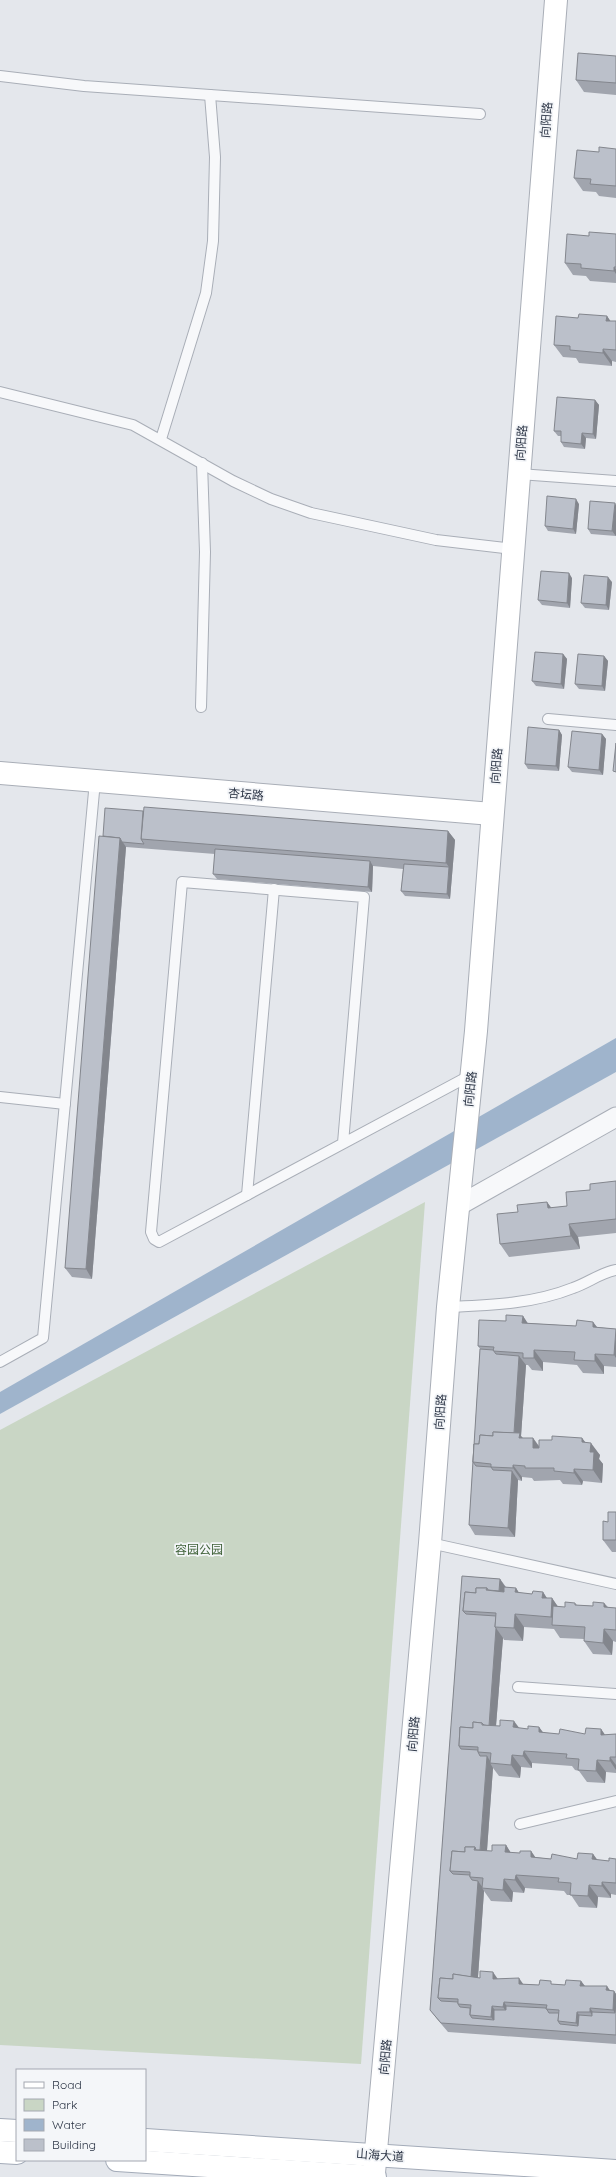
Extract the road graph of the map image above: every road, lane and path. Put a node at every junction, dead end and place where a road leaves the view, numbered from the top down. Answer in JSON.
{"nodes":[{"id":1,"x":556,"y":0,"type":"edge"},
{"id":2,"x":0,"y":76,"type":"edge"},
{"id":3,"x":210,"y":95,"type":"junction"},
{"id":4,"x":480,"y":114,"type":"dead end"},
{"id":5,"x":0,"y":392,"type":"edge"},
{"id":6,"x":161,"y":439,"type":"junction"},
{"id":7,"x":202,"y":463,"type":"junction"},
{"id":8,"x":519,"y":474,"type":"junction"},
{"id":9,"x":616,"y":481,"type":"edge"},
{"id":10,"x":513,"y":549,"type":"junction"},
{"id":11,"x":201,"y":707,"type":"dead end"},
{"id":12,"x":548,"y":719,"type":"dead end"},
{"id":13,"x":616,"y":725,"type":"edge"},
{"id":14,"x":0,"y":773,"type":"edge"},
{"id":15,"x":95,"y":781,"type":"junction"},
{"id":16,"x":492,"y":814,"type":"junction"},
{"id":17,"x":274,"y":890,"type":"junction"},
{"id":18,"x":471,"y":1075,"type":"junction"},
{"id":19,"x":0,"y":1097,"type":"edge"},
{"id":20,"x":65,"y":1104,"type":"junction"},
{"id":21,"x":616,"y":1117,"type":"edge"},
{"id":22,"x":343,"y":1143,"type":"junction"},
{"id":23,"x":247,"y":1195,"type":"junction"},
{"id":24,"x":458,"y":1206,"type":"junction"},
{"id":25,"x":616,"y":1270,"type":"edge"},
{"id":26,"x":448,"y":1306,"type":"junction"},
{"id":27,"x":0,"y":1362,"type":"edge"},
{"id":28,"x":430,"y":1543,"type":"junction"},
{"id":29,"x":616,"y":1584,"type":"edge"},
{"id":30,"x":518,"y":1687,"type":"dead end"},
{"id":31,"x":616,"y":1694,"type":"edge"},
{"id":32,"x":616,"y":1801,"type":"edge"},
{"id":33,"x":520,"y":1824,"type":"dead end"},
{"id":34,"x":0,"y":2130,"type":"edge"},
{"id":35,"x":16,"y":2131,"type":"edge"},
{"id":36,"x":146,"y":2140,"type":"edge"},
{"id":37,"x":0,"y":2152,"type":"edge"},
{"id":38,"x":16,"y":2153,"type":"edge"},
{"id":39,"x":376,"y":2155,"type":"junction"},
{"id":40,"x":132,"y":2161,"type":"edge"},
{"id":41,"x":615,"y":2169,"type":"edge"},
{"id":42,"x":374,"y":2177,"type":"edge"}],
"edges":[{"from":1,"to":8,"type":"street","name":"向阳路"},
{"from":2,"to":3,"type":"lane"},
{"from":3,"to":4,"type":"lane"},
{"from":3,"to":6,"type":"lane"},
{"from":5,"to":6,"type":"lane"},
{"from":6,"to":7,"type":"lane"},
{"from":7,"to":10,"type":"lane"},
{"from":7,"to":11,"type":"lane"},
{"from":8,"to":9,"type":"lane"},
{"from":8,"to":10,"type":"street","name":"向阳路"},
{"from":10,"to":16,"type":"street","name":"向阳路"},
{"from":12,"to":13,"type":"lane"},
{"from":14,"to":15,"type":"street","name":"杏坛路"},
{"from":15,"to":16,"type":"street","name":"杏坛路"},
{"from":15,"to":20,"type":"lane"},
{"from":16,"to":18,"type":"street","name":"向阳路"},
{"from":17,"to":22,"type":"lane"},
{"from":17,"to":23,"type":"lane"},
{"from":17,"to":23,"type":"lane"},
{"from":18,"to":22,"type":"lane"},
{"from":18,"to":24,"type":"street","name":"向阳路"},
{"from":19,"to":20,"type":"lane"},
{"from":20,"to":27,"type":"lane"},
{"from":21,"to":24,"type":"street"},
{"from":22,"to":23,"type":"lane"},
{"from":24,"to":26,"type":"street","name":"向阳路"},
{"from":25,"to":26,"type":"lane"},
{"from":26,"to":28,"type":"street","name":"向阳路"},
{"from":28,"to":29,"type":"lane"},
{"from":28,"to":39,"type":"street","name":"向阳路"},
{"from":30,"to":31,"type":"lane"},
{"from":32,"to":33,"type":"lane"},
{"from":34,"to":35,"type":"street"},
{"from":36,"to":39,"type":"street","name":"山海大道"},
{"from":37,"to":38,"type":"street"},
{"from":39,"to":41,"type":"street","name":"山海大道"},
{"from":39,"to":42,"type":"street","name":"向阳路"},
{"from":40,"to":42,"type":"street","name":"山海大道"}]}
